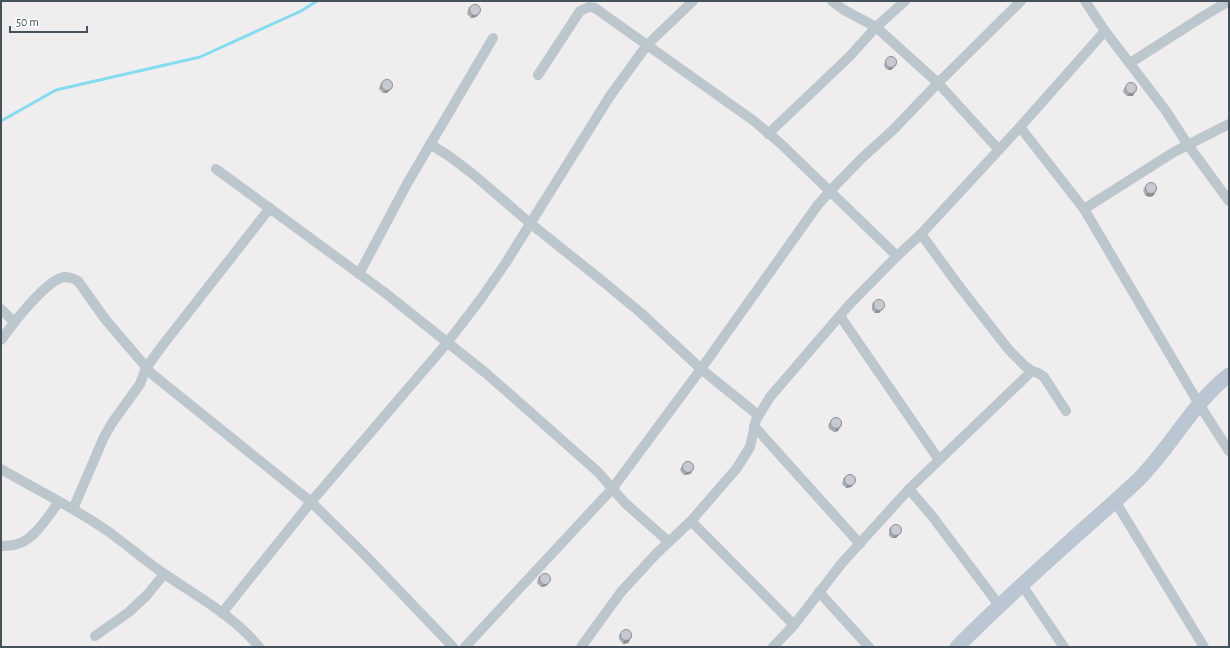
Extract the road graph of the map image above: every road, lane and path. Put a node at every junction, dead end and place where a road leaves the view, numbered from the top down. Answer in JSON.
{"nodes":[{"id":1,"x":693,"y":1,"type":"edge"},
{"id":2,"x":832,"y":1,"type":"edge"},
{"id":3,"x":905,"y":1,"type":"edge"},
{"id":4,"x":1021,"y":1,"type":"edge"},
{"id":5,"x":1085,"y":1,"type":"edge"},
{"id":6,"x":1229,"y":1,"type":"edge"},
{"id":7,"x":876,"y":27,"type":"junction"},
{"id":8,"x":1106,"y":31,"type":"junction"},
{"id":9,"x":494,"y":38,"type":"dead end"},
{"id":10,"x":647,"y":45,"type":"junction"},
{"id":11,"x":1130,"y":63,"type":"junction"},
{"id":12,"x":538,"y":75,"type":"dead end"},
{"id":13,"x":938,"y":83,"type":"junction"},
{"id":14,"x":1229,"y":124,"type":"edge"},
{"id":15,"x":1020,"y":127,"type":"junction"},
{"id":16,"x":768,"y":134,"type":"junction"},
{"id":17,"x":430,"y":144,"type":"junction"},
{"id":18,"x":1188,"y":145,"type":"junction"},
{"id":19,"x":999,"y":150,"type":"junction"},
{"id":20,"x":216,"y":169,"type":"dead end"},
{"id":21,"x":830,"y":191,"type":"junction"},
{"id":22,"x":1229,"y":201,"type":"edge"},
{"id":23,"x":270,"y":208,"type":"junction"},
{"id":24,"x":1084,"y":208,"type":"junction"},
{"id":25,"x":531,"y":224,"type":"junction"},
{"id":26,"x":921,"y":234,"type":"junction"},
{"id":27,"x":897,"y":256,"type":"junction"},
{"id":28,"x":359,"y":274,"type":"junction"},
{"id":29,"x":1,"y":309,"type":"edge"},
{"id":30,"x":840,"y":316,"type":"junction"},
{"id":31,"x":14,"y":322,"type":"junction"},
{"id":32,"x":1,"y":340,"type":"edge"},
{"id":33,"x":447,"y":343,"type":"junction"},
{"id":34,"x":146,"y":368,"type":"junction"},
{"id":35,"x":701,"y":369,"type":"junction"},
{"id":36,"x":1032,"y":371,"type":"junction"},
{"id":37,"x":1229,"y":375,"type":"edge"},
{"id":38,"x":1199,"y":404,"type":"junction"},
{"id":39,"x":1066,"y":410,"type":"dead end"},
{"id":40,"x":758,"y":415,"type":"junction"},
{"id":41,"x":754,"y":426,"type":"junction"},
{"id":42,"x":1229,"y":451,"type":"edge"},
{"id":43,"x":939,"y":460,"type":"junction"},
{"id":44,"x":1,"y":469,"type":"edge"},
{"id":45,"x":612,"y":488,"type":"junction"},
{"id":46,"x":909,"y":489,"type":"junction"},
{"id":47,"x":1115,"y":501,"type":"junction"},
{"id":48,"x":59,"y":502,"type":"junction"},
{"id":49,"x":310,"y":502,"type":"junction"},
{"id":50,"x":73,"y":509,"type":"junction"},
{"id":51,"x":691,"y":521,"type":"junction"},
{"id":52,"x":669,"y":542,"type":"junction"},
{"id":53,"x":860,"y":544,"type":"junction"},
{"id":54,"x":1,"y":546,"type":"edge"},
{"id":55,"x":164,"y":574,"type":"junction"},
{"id":56,"x":1022,"y":585,"type":"junction"},
{"id":57,"x":819,"y":592,"type":"junction"},
{"id":58,"x":999,"y":606,"type":"junction"},
{"id":59,"x":222,"y":613,"type":"junction"},
{"id":60,"x":794,"y":625,"type":"junction"},
{"id":61,"x":95,"y":636,"type":"dead end"},
{"id":62,"x":259,"y":647,"type":"edge"},
{"id":63,"x":453,"y":647,"type":"edge"},
{"id":64,"x":465,"y":647,"type":"edge"},
{"id":65,"x":581,"y":647,"type":"edge"},
{"id":66,"x":773,"y":647,"type":"edge"},
{"id":67,"x":869,"y":647,"type":"edge"},
{"id":68,"x":957,"y":647,"type":"edge"},
{"id":69,"x":1064,"y":647,"type":"edge"},
{"id":70,"x":1204,"y":647,"type":"edge"}],
"edges":[{"from":1,"to":10,"type":"street"},
{"from":2,"to":7,"type":"street"},
{"from":3,"to":7,"type":"street"},
{"from":4,"to":13,"type":"street"},
{"from":5,"to":8,"type":"street"},
{"from":6,"to":11,"type":"street"},
{"from":7,"to":13,"type":"street"},
{"from":7,"to":16,"type":"street"},
{"from":8,"to":11,"type":"street"},
{"from":8,"to":15,"type":"street"},
{"from":9,"to":17,"type":"street"},
{"from":10,"to":12,"type":"street"},
{"from":10,"to":16,"type":"street"},
{"from":10,"to":25,"type":"street"},
{"from":11,"to":18,"type":"street"},
{"from":13,"to":19,"type":"street"},
{"from":13,"to":21,"type":"street"},
{"from":14,"to":18,"type":"street"},
{"from":15,"to":19,"type":"street"},
{"from":15,"to":24,"type":"street"},
{"from":16,"to":21,"type":"street"},
{"from":17,"to":25,"type":"street"},
{"from":17,"to":28,"type":"street"},
{"from":18,"to":22,"type":"street"},
{"from":18,"to":24,"type":"street"},
{"from":19,"to":26,"type":"street"},
{"from":20,"to":23,"type":"street"},
{"from":21,"to":27,"type":"street"},
{"from":21,"to":35,"type":"street"},
{"from":23,"to":28,"type":"street"},
{"from":23,"to":34,"type":"street"},
{"from":24,"to":38,"type":"street"},
{"from":25,"to":33,"type":"street"},
{"from":25,"to":35,"type":"street"},
{"from":26,"to":27,"type":"street"},
{"from":26,"to":36,"type":"street"},
{"from":27,"to":30,"type":"street"},
{"from":28,"to":33,"type":"street"},
{"from":29,"to":31,"type":"street"},
{"from":30,"to":40,"type":"street"},
{"from":30,"to":43,"type":"street"},
{"from":31,"to":32,"type":"street"},
{"from":31,"to":34,"type":"street"},
{"from":33,"to":45,"type":"street"},
{"from":33,"to":49,"type":"street"},
{"from":34,"to":49,"type":"street"},
{"from":34,"to":50,"type":"street"},
{"from":35,"to":40,"type":"street"},
{"from":35,"to":45,"type":"street"},
{"from":36,"to":39,"type":"street"},
{"from":36,"to":43,"type":"street"},
{"from":37,"to":38,"type":"street"},
{"from":38,"to":42,"type":"street"},
{"from":38,"to":47,"type":"street"},
{"from":40,"to":41,"type":"street"},
{"from":41,"to":51,"type":"street"},
{"from":41,"to":53,"type":"street"},
{"from":43,"to":46,"type":"street"},
{"from":44,"to":48,"type":"street"},
{"from":45,"to":52,"type":"street"},
{"from":45,"to":64,"type":"street"},
{"from":46,"to":53,"type":"street"},
{"from":46,"to":58,"type":"street"},
{"from":47,"to":56,"type":"street"},
{"from":47,"to":70,"type":"street"},
{"from":48,"to":50,"type":"street"},
{"from":48,"to":54,"type":"street"},
{"from":49,"to":59,"type":"street"},
{"from":49,"to":63,"type":"street"},
{"from":50,"to":55,"type":"street"},
{"from":51,"to":52,"type":"street"},
{"from":51,"to":60,"type":"street"},
{"from":52,"to":65,"type":"street"},
{"from":53,"to":57,"type":"street"},
{"from":55,"to":59,"type":"street"},
{"from":55,"to":61,"type":"street"},
{"from":56,"to":58,"type":"street"},
{"from":56,"to":69,"type":"street"},
{"from":57,"to":60,"type":"street"},
{"from":57,"to":67,"type":"street"},
{"from":58,"to":68,"type":"street"},
{"from":59,"to":62,"type":"street"},
{"from":60,"to":66,"type":"street"}]}
